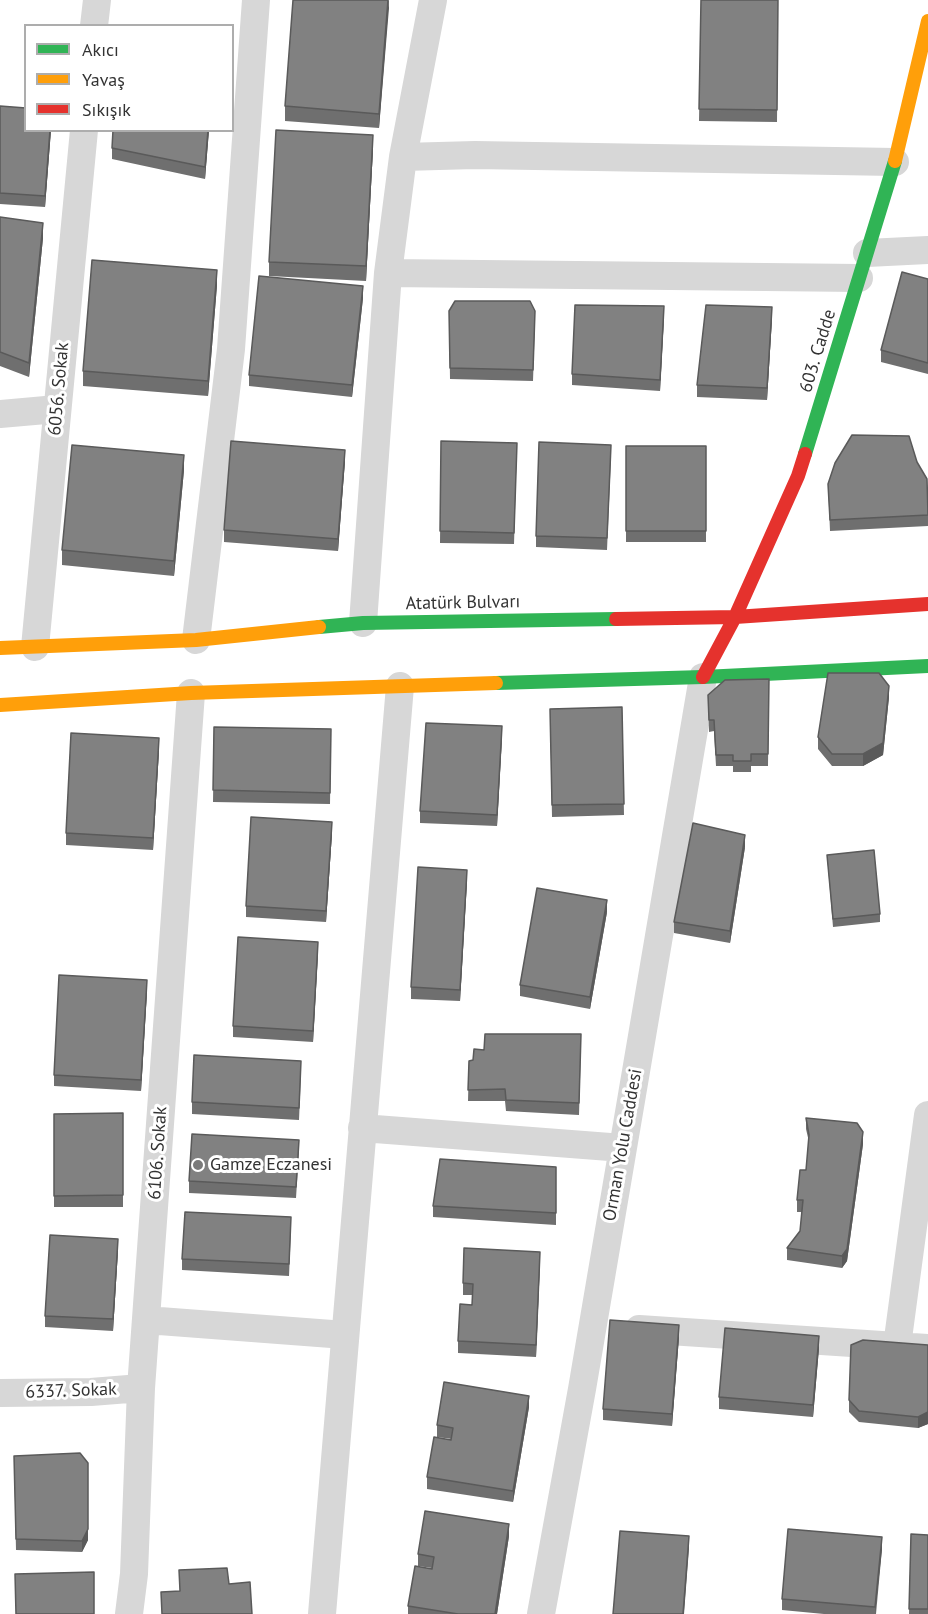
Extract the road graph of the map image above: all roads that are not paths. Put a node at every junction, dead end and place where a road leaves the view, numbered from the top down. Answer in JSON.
{"nodes":[{"id":1,"x":97,"y":0,"type":"edge"},
{"id":2,"x":256,"y":0,"type":"edge"},
{"id":3,"x":432,"y":0,"type":"edge"},
{"id":4,"x":928,"y":21,"type":"edge"},
{"id":5,"x":94,"y":24,"type":"edge"},
{"id":6,"x":84,"y":132,"type":"edge"},
{"id":7,"x":403,"y":157,"type":"junction"},
{"id":8,"x":895,"y":162,"type":"junction"},
{"id":9,"x":928,"y":250,"type":"edge"},
{"id":10,"x":863,"y":265,"type":"junction"},
{"id":11,"x":388,"y":273,"type":"junction"},
{"id":12,"x":57,"y":410,"type":"junction"},
{"id":13,"x":0,"y":414,"type":"edge"},
{"id":14,"x":928,"y":604,"type":"edge"},
{"id":15,"x":735,"y":617,"type":"junction"},
{"id":16,"x":363,"y":622,"type":"junction"},
{"id":17,"x":196,"y":640,"type":"junction"},
{"id":18,"x":35,"y":647,"type":"junction"},
{"id":19,"x":0,"y":648,"type":"edge"},
{"id":20,"x":928,"y":666,"type":"edge"},
{"id":21,"x":703,"y":676,"type":"junction"},
{"id":22,"x":400,"y":686,"type":"junction"},
{"id":23,"x":191,"y":693,"type":"junction"},
{"id":24,"x":0,"y":705,"type":"edge"},
{"id":25,"x":928,"y":1115,"type":"edge"},
{"id":26,"x":362,"y":1128,"type":"junction"},
{"id":27,"x":623,"y":1148,"type":"junction"},
{"id":28,"x":925,"y":1160,"type":"edge"},
{"id":29,"x":146,"y":1320,"type":"junction"},
{"id":30,"x":592,"y":1326,"type":"junction"},
{"id":31,"x":345,"y":1335,"type":"junction"},
{"id":32,"x":897,"y":1346,"type":"junction"},
{"id":33,"x":928,"y":1348,"type":"edge"},
{"id":34,"x":141,"y":1388,"type":"junction"},
{"id":35,"x":0,"y":1393,"type":"edge"},
{"id":36,"x":129,"y":1614,"type":"edge"},
{"id":37,"x":322,"y":1614,"type":"edge"},
{"id":38,"x":541,"y":1614,"type":"edge"}],
"edges":[{"from":1,"to":5,"type":"street"},
{"from":2,"to":17,"type":"street"},
{"from":3,"to":7,"type":"street"},
{"from":4,"to":8,"type":"main road","name":"603. Cadde"},
{"from":6,"to":12,"type":"street","name":"6056. Sokak"},
{"from":7,"to":8,"type":"street"},
{"from":7,"to":11,"type":"street"},
{"from":8,"to":10,"type":"main road","name":"603. Cadde"},
{"from":9,"to":10,"type":"street"},
{"from":10,"to":11,"type":"street"},
{"from":10,"to":15,"type":"main road","name":"603. Cadde"},
{"from":11,"to":16,"type":"street"},
{"from":12,"to":13,"type":"street"},
{"from":12,"to":18,"type":"street","name":"6056. Sokak"},
{"from":14,"to":15,"type":"main road","name":"Atatürk Bulvarı"},
{"from":15,"to":16,"type":"main road","name":"Atatürk Bulvarı"},
{"from":15,"to":21,"type":"main road","name":"603. Cadde"},
{"from":16,"to":17,"type":"main road","name":"Atatürk Bulvarı"},
{"from":17,"to":18,"type":"main road","name":"Atatürk Bulvarı"},
{"from":18,"to":19,"type":"main road","name":"Atatürk Bulvarı"},
{"from":20,"to":21,"type":"main road"},
{"from":21,"to":22,"type":"main road"},
{"from":21,"to":27,"type":"street","name":"Orman Yolu Caddesi"},
{"from":22,"to":23,"type":"main road"},
{"from":22,"to":26,"type":"street"},
{"from":23,"to":24,"type":"main road"},
{"from":23,"to":29,"type":"street","name":"6106. Sokak"},
{"from":25,"to":28,"type":"street"},
{"from":26,"to":27,"type":"street"},
{"from":26,"to":31,"type":"street"},
{"from":27,"to":30,"type":"street","name":"Orman Yolu Caddesi"},
{"from":28,"to":32,"type":"street"},
{"from":29,"to":31,"type":"street"},
{"from":29,"to":34,"type":"street","name":"6106. Sokak"},
{"from":30,"to":32,"type":"street"},
{"from":30,"to":38,"type":"street","name":"Orman Yolu Caddesi"},
{"from":31,"to":37,"type":"street"},
{"from":32,"to":33,"type":"street"},
{"from":34,"to":35,"type":"street","name":"6337. Sokak"},
{"from":34,"to":36,"type":"street","name":"6106. Sokak"}]}
